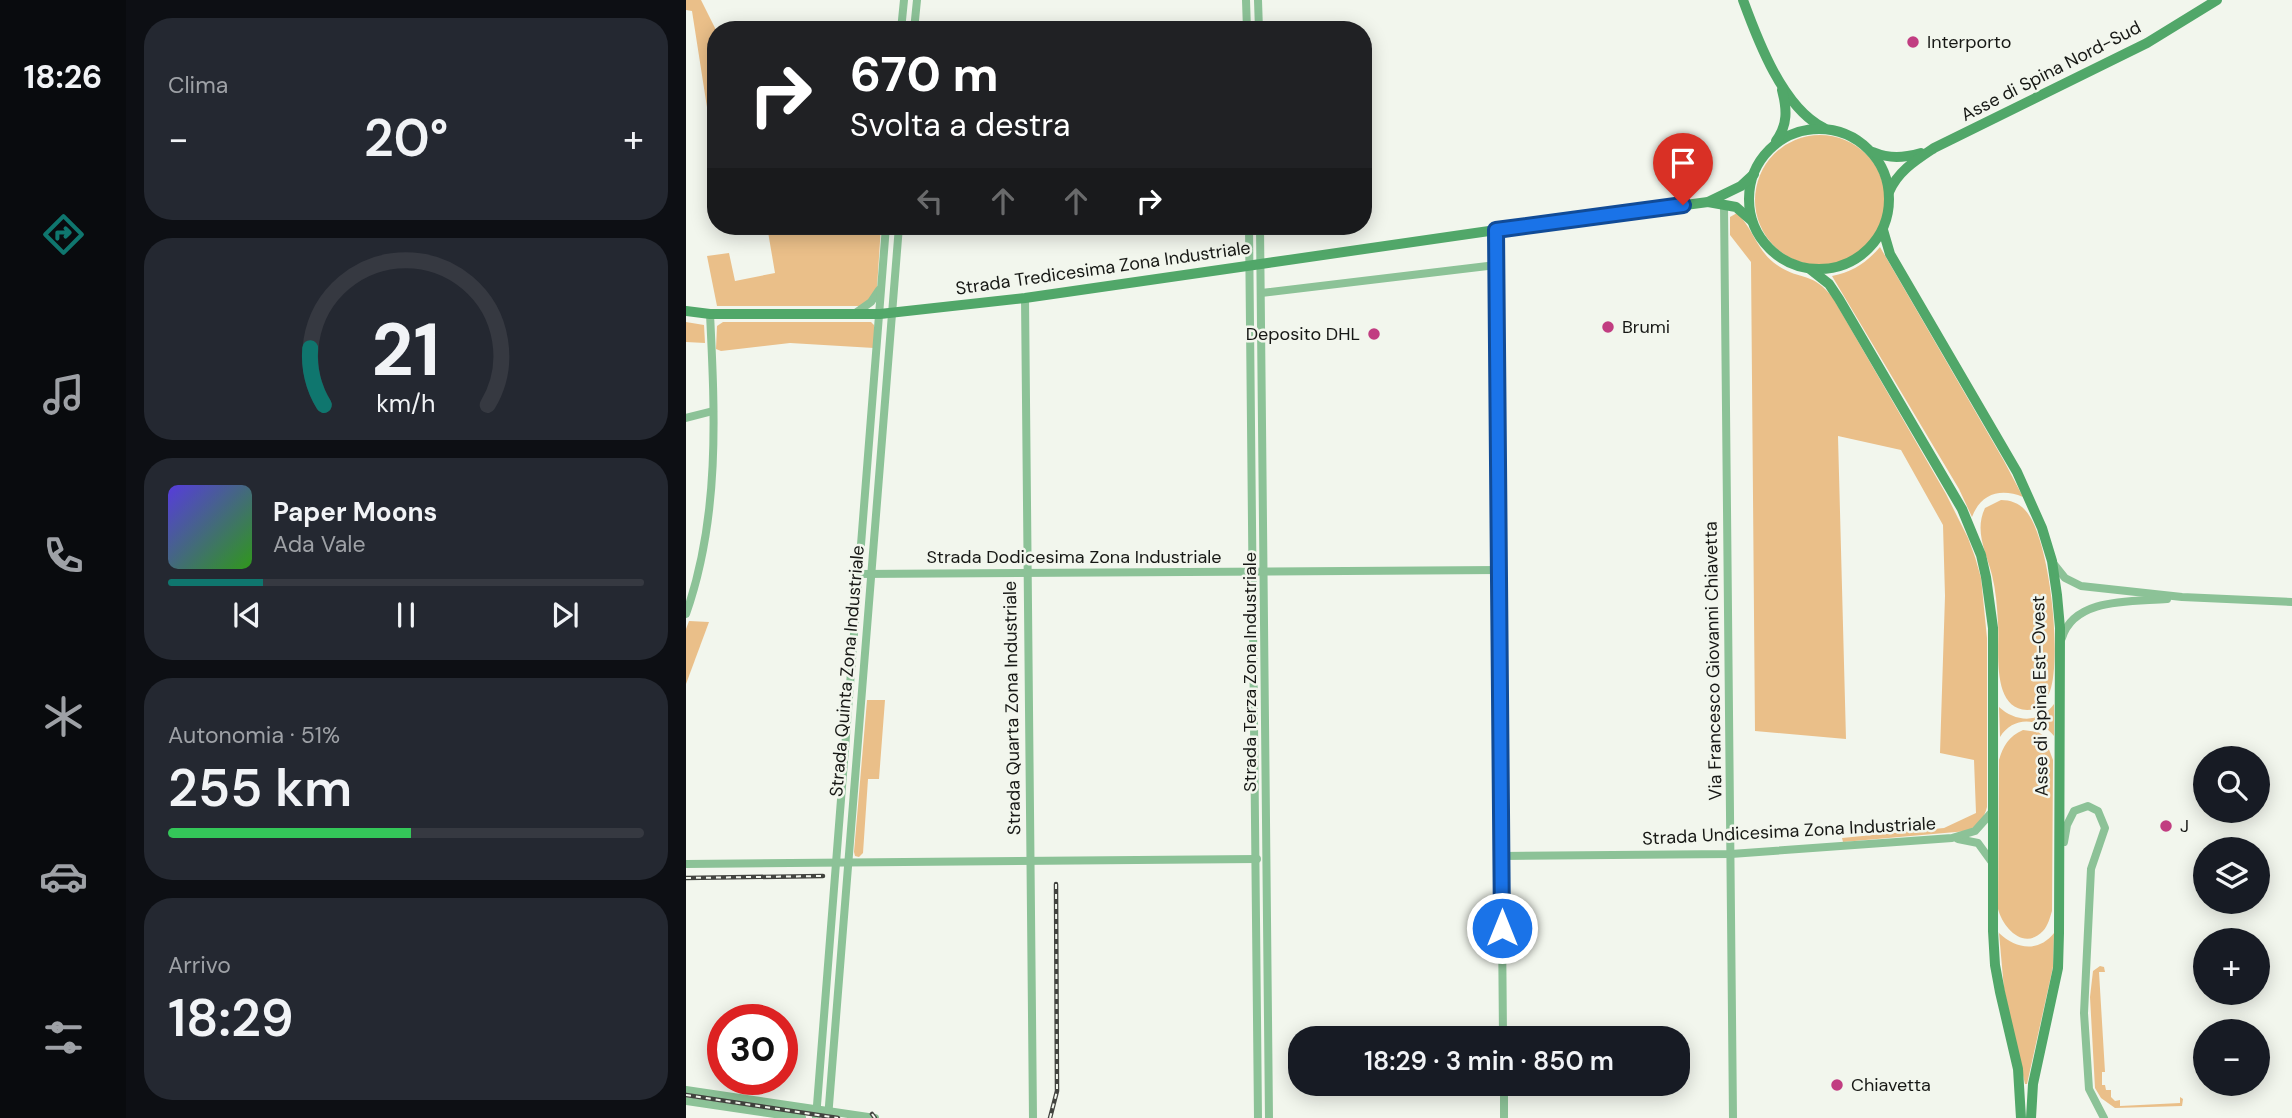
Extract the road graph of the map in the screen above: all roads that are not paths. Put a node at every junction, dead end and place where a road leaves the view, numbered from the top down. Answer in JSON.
{"nodes":[{"id":1,"x":904,"y":0,"type":"edge"},
{"id":2,"x":917,"y":0,"type":"edge"},
{"id":3,"x":1246,"y":0,"type":"edge"},
{"id":4,"x":1258,"y":0,"type":"edge"},
{"id":5,"x":1743,"y":0,"type":"edge"},
{"id":6,"x":2217,"y":0,"type":"edge"},
{"id":7,"x":902,"y":21,"type":"edge"},
{"id":8,"x":915,"y":21,"type":"edge"},
{"id":9,"x":1247,"y":21,"type":"edge"},
{"id":10,"x":1259,"y":21,"type":"edge"},
{"id":11,"x":1780,"y":81,"type":"junction"},
{"id":12,"x":1829,"y":130,"type":"junction"},
{"id":13,"x":1772,"y":147,"type":"junction"},
{"id":14,"x":1934,"y":148,"type":"junction"},
{"id":15,"x":1870,"y":151,"type":"junction"},
{"id":16,"x":1754,"y":174,"type":"junction"},
{"id":17,"x":1889,"y":192,"type":"junction"},
{"id":18,"x":1708,"y":202,"type":"junction"},
{"id":19,"x":1724,"y":205,"type":"junction"},
{"id":20,"x":1753,"y":223,"type":"junction"},
{"id":21,"x":1496,"y":230,"type":"junction"},
{"id":22,"x":1883,"y":230,"type":"junction"},
{"id":23,"x":885,"y":235,"type":"edge"},
{"id":24,"x":898,"y":235,"type":"edge"},
{"id":25,"x":1250,"y":235,"type":"edge"},
{"id":26,"x":1259,"y":235,"type":"edge"},
{"id":27,"x":1255,"y":264,"type":"junction"},
{"id":28,"x":1496,"y":265,"type":"junction"},
{"id":29,"x":1810,"y":269,"type":"junction"},
{"id":30,"x":882,"y":284,"type":"junction"},
{"id":31,"x":1261,"y":293,"type":"junction"},
{"id":32,"x":1025,"y":298,"type":"junction"},
{"id":33,"x":686,"y":311,"type":"edge"},
{"id":34,"x":893,"y":313,"type":"junction"},
{"id":35,"x":710,"y":314,"type":"junction"},
{"id":36,"x":853,"y":314,"type":"junction"},
{"id":37,"x":880,"y":314,"type":"junction"},
{"id":38,"x":686,"y":318,"type":"edge"},
{"id":39,"x":1249,"y":370,"type":"junction"},
{"id":40,"x":1261,"y":371,"type":"junction"},
{"id":41,"x":713,"y":411,"type":"junction"},
{"id":42,"x":686,"y":418,"type":"edge"},
{"id":43,"x":2052,"y":561,"type":"junction"},
{"id":44,"x":1499,"y":570,"type":"junction"},
{"id":45,"x":1253,"y":571,"type":"junction"},
{"id":46,"x":1265,"y":571,"type":"junction"},
{"id":47,"x":1026,"y":573,"type":"junction"},
{"id":48,"x":858,"y":574,"type":"junction"},
{"id":49,"x":871,"y":574,"type":"junction"},
{"id":50,"x":2182,"y":597,"type":"junction"},
{"id":51,"x":2292,"y":602,"type":"edge"},
{"id":52,"x":686,"y":614,"type":"edge"},
{"id":53,"x":855,"y":621,"type":"junction"},
{"id":54,"x":867,"y":622,"type":"junction"},
{"id":55,"x":2060,"y":655,"type":"junction"},
{"id":56,"x":1254,"y":701,"type":"junction"},
{"id":57,"x":1266,"y":701,"type":"junction"},
{"id":58,"x":1994,"y":809,"type":"junction"},
{"id":59,"x":1952,"y":838,"type":"junction"},
{"id":60,"x":1731,"y":854,"type":"junction"},
{"id":61,"x":1501,"y":856,"type":"junction"},
{"id":62,"x":1255,"y":859,"type":"junction"},
{"id":63,"x":1266,"y":859,"type":"junction"},
{"id":64,"x":1030,"y":861,"type":"junction"},
{"id":65,"x":836,"y":863,"type":"junction"},
{"id":66,"x":848,"y":863,"type":"junction"},
{"id":67,"x":686,"y":864,"type":"edge"},
{"id":68,"x":1994,"y":866,"type":"junction"},
{"id":69,"x":1255,"y":898,"type":"junction"},
{"id":70,"x":1267,"y":898,"type":"junction"},
{"id":71,"x":2059,"y":904,"type":"junction"},
{"id":72,"x":826,"y":998,"type":"junction"},
{"id":73,"x":837,"y":999,"type":"junction"},
{"id":74,"x":1503,"y":1026,"type":"edge"},
{"id":75,"x":1269,"y":1064,"type":"junction"},
{"id":76,"x":1257,"y":1065,"type":"junction"},
{"id":77,"x":686,"y":1090,"type":"edge"},
{"id":78,"x":1504,"y":1096,"type":"edge"},
{"id":79,"x":686,"y":1101,"type":"edge"},
{"id":80,"x":816,"y":1114,"type":"edge"},
{"id":81,"x":828,"y":1115,"type":"edge"},
{"id":82,"x":802,"y":1118,"type":"edge"},
{"id":83,"x":875,"y":1118,"type":"edge"},
{"id":84,"x":1033,"y":1118,"type":"edge"},
{"id":85,"x":1258,"y":1118,"type":"edge"},
{"id":86,"x":1269,"y":1118,"type":"edge"},
{"id":87,"x":1504,"y":1118,"type":"edge"},
{"id":88,"x":1733,"y":1118,"type":"edge"},
{"id":89,"x":2021,"y":1118,"type":"edge"},
{"id":90,"x":2031,"y":1118,"type":"edge"},
{"id":91,"x":2104,"y":1118,"type":"edge"}],
"edges":[{"from":1,"to":7,"type":"street"},
{"from":2,"to":8,"type":"street"},
{"from":3,"to":9,"type":"street"},
{"from":4,"to":10,"type":"street"},
{"from":5,"to":11,"type":"main road"},
{"from":6,"to":14,"type":"main road","name":"Asse di Spina Nord-Sud"},
{"from":11,"to":12,"type":"main road"},
{"from":11,"to":13,"type":"main road"},
{"from":12,"to":13,"type":"main road"},
{"from":12,"to":15,"type":"main road"},
{"from":13,"to":16,"type":"main road"},
{"from":14,"to":15,"type":"main road"},
{"from":14,"to":17,"type":"main road"},
{"from":15,"to":17,"type":"main road"},
{"from":16,"to":18,"type":"main road"},
{"from":16,"to":20,"type":"main road"},
{"from":17,"to":22,"type":"main road"},
{"from":18,"to":19,"type":"main road"},
{"from":18,"to":21,"type":"main road","name":"Strada Tredicesima Zona Industriale"},
{"from":19,"to":20,"type":"main road"},
{"from":19,"to":60,"type":"street","name":"Via Francesco Giovanni Chiavetta"},
{"from":20,"to":29,"type":"main road"},
{"from":21,"to":27,"type":"main road","name":"Strada Tredicesima Zona Industriale"},
{"from":21,"to":28,"type":"street"},
{"from":22,"to":29,"type":"main road"},
{"from":22,"to":43,"type":"main road","name":"Asse di Spina Est-Ovest"},
{"from":23,"to":30,"type":"street","name":"Strada Quinta Zona Industriale"},
{"from":24,"to":34,"type":"street","name":"Strada Quinta Zona Industriale"},
{"from":25,"to":27,"type":"street","name":"Strada Terza Zona Industriale"},
{"from":26,"to":27,"type":"street","name":"Strada Terza Zona Industriale"},
{"from":27,"to":31,"type":"street","name":"Strada Terza Zona Industriale"},
{"from":27,"to":32,"type":"main road","name":"Strada Tredicesima Zona Industriale"},
{"from":27,"to":39,"type":"street","name":"Strada Terza Zona Industriale"},
{"from":28,"to":31,"type":"street"},
{"from":28,"to":44,"type":"street"},
{"from":29,"to":58,"type":"main road"},
{"from":30,"to":36,"type":"street"},
{"from":30,"to":37,"type":"street","name":"Strada Quinta Zona Industriale"},
{"from":31,"to":40,"type":"street","name":"Strada Terza Zona Industriale"},
{"from":32,"to":34,"type":"main road","name":"Strada Tredicesima Zona Industriale"},
{"from":32,"to":47,"type":"street","name":"Strada Quarta Zona Industriale"},
{"from":33,"to":35,"type":"main road"},
{"from":34,"to":37,"type":"main road","name":"Strada Tredicesima Zona Industriale"},
{"from":34,"to":49,"type":"street","name":"Strada Quinta Zona Industriale"},
{"from":35,"to":36,"type":"main road","name":"Strada Tredicesima Zona Industriale"},
{"from":35,"to":38,"type":"main road"},
{"from":35,"to":41,"type":"street"},
{"from":36,"to":37,"type":"main road","name":"Strada Tredicesima Zona Industriale"},
{"from":37,"to":48,"type":"street","name":"Strada Quinta Zona Industriale"},
{"from":39,"to":40,"type":"street"},
{"from":39,"to":45,"type":"street","name":"Strada Terza Zona Industriale"},
{"from":40,"to":46,"type":"street","name":"Strada Terza Zona Industriale"},
{"from":41,"to":42,"type":"street"},
{"from":41,"to":52,"type":"street"},
{"from":43,"to":50,"type":"street"},
{"from":43,"to":55,"type":"main road","name":"Asse di Spina Est-Ovest"},
{"from":44,"to":46,"type":"street","name":"Strada Dodicesima Zona Industriale"},
{"from":44,"to":61,"type":"street"},
{"from":45,"to":46,"type":"street","name":"Strada Dodicesima Zona Industriale"},
{"from":45,"to":47,"type":"street","name":"Strada Dodicesima Zona Industriale"},
{"from":45,"to":56,"type":"street","name":"Strada Terza Zona Industriale"},
{"from":46,"to":57,"type":"street","name":"Strada Terza Zona Industriale"},
{"from":47,"to":49,"type":"street","name":"Strada Dodicesima Zona Industriale"},
{"from":47,"to":64,"type":"street","name":"Strada Quarta Zona Industriale"},
{"from":48,"to":49,"type":"street","name":"Strada Dodicesima Zona Industriale"},
{"from":48,"to":53,"type":"street","name":"Strada Quinta Zona Industriale"},
{"from":49,"to":54,"type":"street","name":"Strada Quinta Zona Industriale"},
{"from":50,"to":51,"type":"street"},
{"from":50,"to":55,"type":"street"},
{"from":53,"to":54,"type":"street"},
{"from":53,"to":65,"type":"street","name":"Strada Quinta Zona Industriale"},
{"from":54,"to":66,"type":"street","name":"Strada Quinta Zona Industriale"},
{"from":55,"to":71,"type":"main road","name":"Asse di Spina Est-Ovest"},
{"from":56,"to":57,"type":"street"},
{"from":56,"to":62,"type":"street","name":"Strada Terza Zona Industriale"},
{"from":57,"to":63,"type":"street","name":"Strada Terza Zona Industriale"},
{"from":58,"to":59,"type":"street"},
{"from":58,"to":68,"type":"main road"},
{"from":59,"to":60,"type":"street","name":"Strada Undicesima Zona Industriale"},
{"from":59,"to":68,"type":"street"},
{"from":60,"to":61,"type":"street","name":"Strada Undicesima Zona Industriale"},
{"from":60,"to":88,"type":"street","name":"Via Francesco Giovanni Chiavetta"},
{"from":61,"to":74,"type":"street"},
{"from":62,"to":63,"type":"street"},
{"from":62,"to":64,"type":"street"},
{"from":62,"to":69,"type":"street","name":"Strada Terza Zona Industriale"},
{"from":63,"to":70,"type":"street","name":"Strada Terza Zona Industriale"},
{"from":64,"to":66,"type":"street"},
{"from":64,"to":84,"type":"street","name":"Strada Quarta Zona Industriale"},
{"from":65,"to":66,"type":"street"},
{"from":65,"to":67,"type":"street"},
{"from":65,"to":72,"type":"street","name":"Strada Quinta Zona Industriale"},
{"from":66,"to":73,"type":"street","name":"Strada Quinta Zona Industriale"},
{"from":68,"to":89,"type":"main road"},
{"from":69,"to":70,"type":"street"},
{"from":69,"to":76,"type":"street","name":"Strada Terza Zona Industriale"},
{"from":70,"to":75,"type":"street","name":"Strada Terza Zona Industriale"},
{"from":71,"to":90,"type":"main road","name":"Asse di Spina Est-Ovest"},
{"from":71,"to":91,"type":"street"},
{"from":72,"to":73,"type":"street"},
{"from":72,"to":80,"type":"street","name":"Strada Quinta Zona Industriale"},
{"from":73,"to":81,"type":"street","name":"Strada Quinta Zona Industriale"},
{"from":75,"to":76,"type":"street"},
{"from":75,"to":86,"type":"street","name":"Strada Terza Zona Industriale"},
{"from":76,"to":85,"type":"street","name":"Strada Terza Zona Industriale"},
{"from":77,"to":80,"type":"street"},
{"from":78,"to":87,"type":"street"},
{"from":79,"to":82,"type":"street"},
{"from":80,"to":81,"type":"street"},
{"from":81,"to":83,"type":"street"}]}
